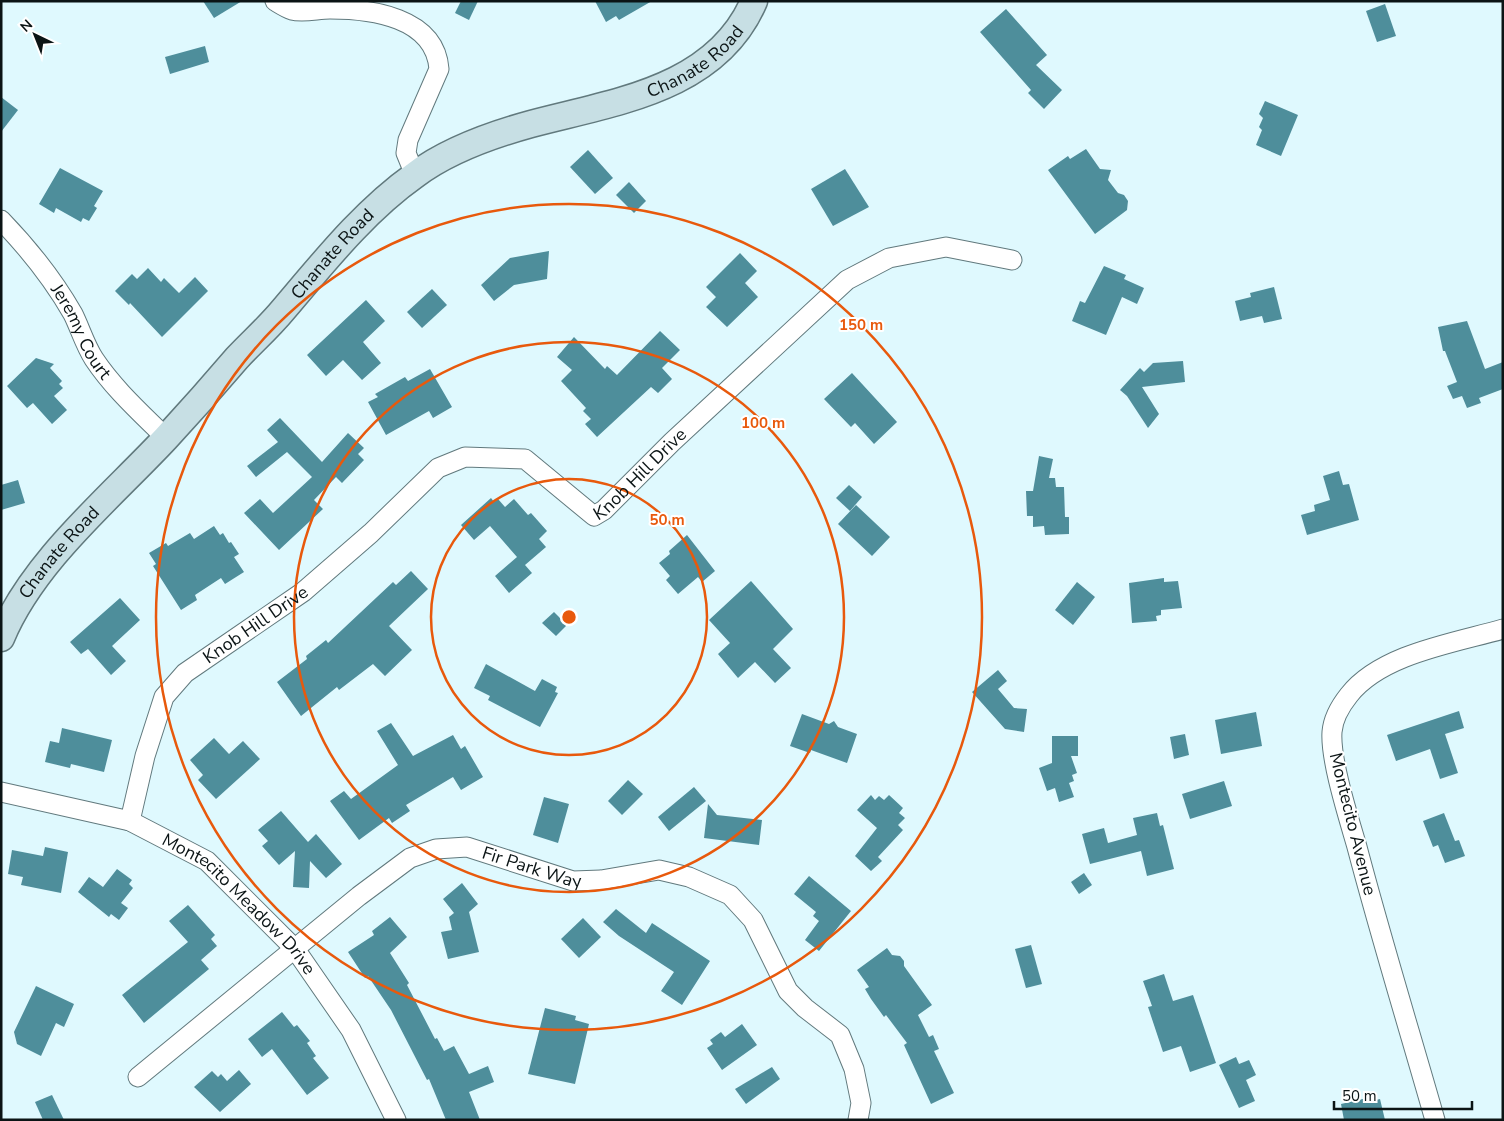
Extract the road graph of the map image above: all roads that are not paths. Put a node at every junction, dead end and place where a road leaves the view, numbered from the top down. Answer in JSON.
{"nodes":[{"id":1,"x":275,"y":1,"type":"edge"},
{"id":2,"x":754,"y":1,"type":"edge"},
{"id":3,"x":415,"y":175,"type":"junction"},
{"id":4,"x":1,"y":220,"type":"edge"},
{"id":5,"x":1012,"y":260,"type":"dead end"},
{"id":6,"x":166,"y":438,"type":"junction"},
{"id":7,"x":1503,"y":629,"type":"edge"},
{"id":8,"x":1,"y":638,"type":"edge"},
{"id":9,"x":1,"y":792,"type":"edge"},
{"id":10,"x":130,"y":821,"type":"junction"},
{"id":11,"x":295,"y":949,"type":"junction"},
{"id":12,"x":138,"y":1077,"type":"dead end"},
{"id":13,"x":396,"y":1120,"type":"edge"},
{"id":14,"x":858,"y":1120,"type":"edge"},
{"id":15,"x":1435,"y":1120,"type":"edge"}],
"edges":[{"from":1,"to":3,"type":"street"},
{"from":2,"to":3,"type":"street","name":"Chanate Road"},
{"from":3,"to":6,"type":"street","name":"Chanate Road"},
{"from":4,"to":6,"type":"street","name":"Jeremy Court"},
{"from":5,"to":10,"type":"street","name":"Knob Hill Drive"},
{"from":6,"to":8,"type":"street","name":"Chanate Road"},
{"from":7,"to":15,"type":"street","name":"Montecito Avenue"},
{"from":9,"to":10,"type":"street","name":"Montecito Meadow Drive"},
{"from":10,"to":11,"type":"street","name":"Montecito Meadow Drive"},
{"from":11,"to":12,"type":"street","name":"Fir Park Way"},
{"from":11,"to":13,"type":"street","name":"Montecito Meadow Drive"},
{"from":11,"to":14,"type":"street","name":"Fir Park Way"}]}
